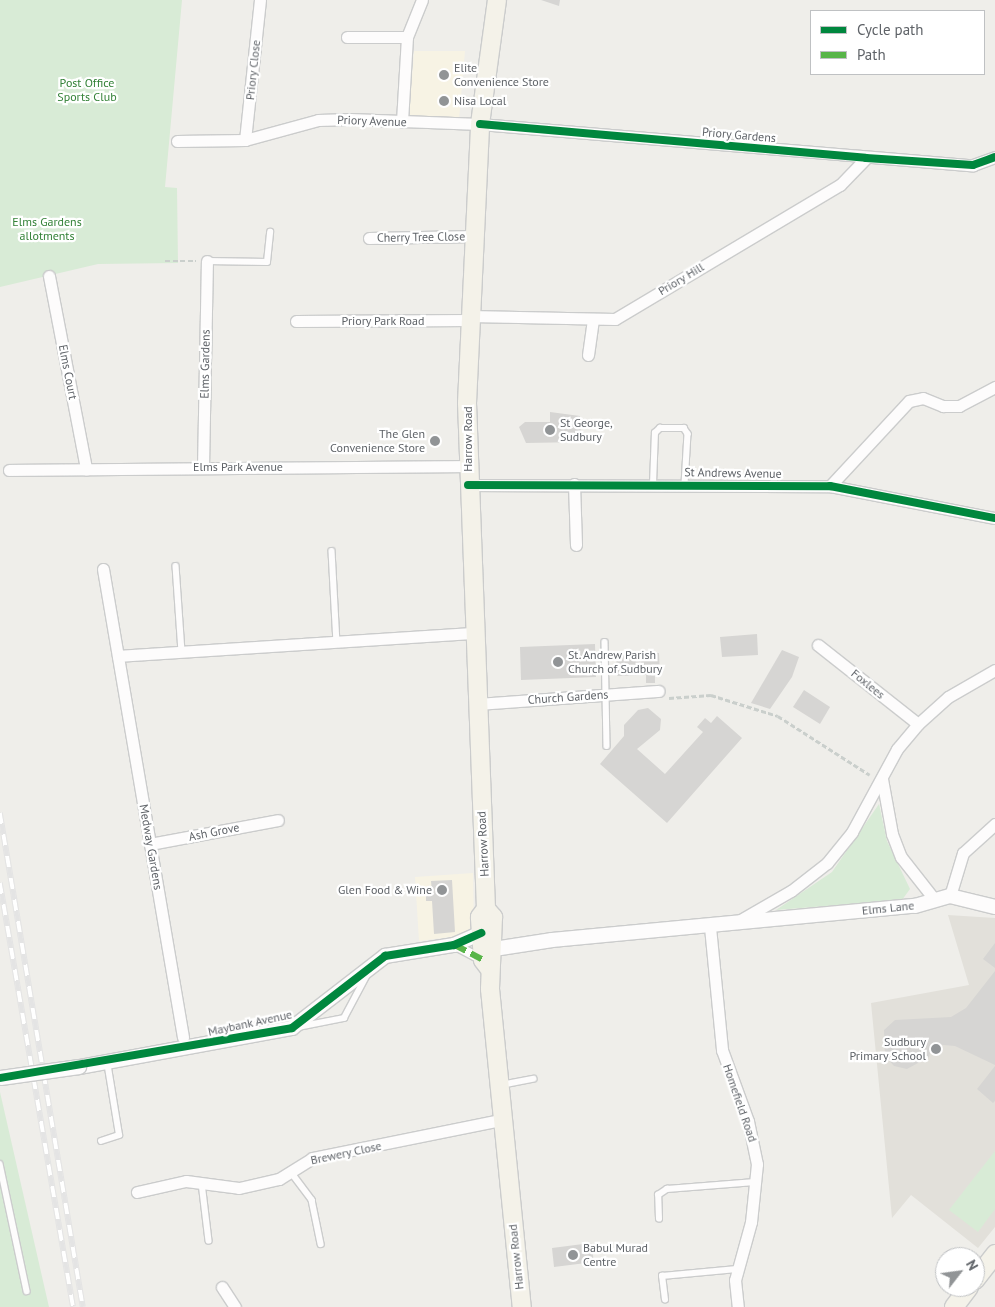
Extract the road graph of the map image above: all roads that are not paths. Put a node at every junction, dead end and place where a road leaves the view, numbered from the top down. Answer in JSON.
{"nodes":[{"id":1,"x":260,"y":0,"type":"edge"},
{"id":2,"x":422,"y":0,"type":"edge"},
{"id":3,"x":498,"y":0,"type":"edge"},
{"id":4,"x":348,"y":37,"type":"dead end"},
{"id":5,"x":407,"y":38,"type":"junction"},
{"id":6,"x":402,"y":122,"type":"junction"},
{"id":7,"x":480,"y":124,"type":"junction"},
{"id":8,"x":245,"y":140,"type":"junction"},
{"id":9,"x":177,"y":141,"type":"dead end"},
{"id":10,"x":866,"y":158,"type":"junction"},
{"id":11,"x":995,"y":159,"type":"edge"},
{"id":12,"x":270,"y":232,"type":"dead end"},
{"id":13,"x":472,"y":236,"type":"junction"},
{"id":14,"x":369,"y":238,"type":"dead end"},
{"id":15,"x":207,"y":261,"type":"joint"},
{"id":16,"x":49,"y":276,"type":"dead end"},
{"id":17,"x":470,"y":318,"type":"junction"},
{"id":18,"x":593,"y":319,"type":"junction"},
{"id":19,"x":296,"y":321,"type":"dead end"},
{"id":20,"x":588,"y":355,"type":"dead end"},
{"id":21,"x":995,"y":387,"type":"edge"},
{"id":22,"x":468,"y":466,"type":"junction"},
{"id":23,"x":203,"y":467,"type":"junction"},
{"id":24,"x":86,"y":469,"type":"junction"},
{"id":25,"x":9,"y":470,"type":"dead end"},
{"id":26,"x":574,"y":484,"type":"junction"},
{"id":27,"x":653,"y":484,"type":"junction"},
{"id":28,"x":685,"y":484,"type":"junction"},
{"id":29,"x":468,"y":485,"type":"junction"},
{"id":30,"x":830,"y":486,"type":"junction"},
{"id":31,"x":995,"y":518,"type":"edge"},
{"id":32,"x":576,"y":545,"type":"dead end"},
{"id":33,"x":332,"y":551,"type":"dead end"},
{"id":34,"x":176,"y":566,"type":"dead end"},
{"id":35,"x":103,"y":569,"type":"dead end"},
{"id":36,"x":474,"y":633,"type":"junction"},
{"id":37,"x":337,"y":642,"type":"junction"},
{"id":38,"x":605,"y":642,"type":"dead end"},
{"id":39,"x":818,"y":645,"type":"dead end"},
{"id":40,"x":182,"y":652,"type":"junction"},
{"id":41,"x":118,"y":656,"type":"junction"},
{"id":42,"x":995,"y":670,"type":"edge"},
{"id":43,"x":659,"y":691,"type":"road end"},
{"id":44,"x":605,"y":695,"type":"junction"},
{"id":45,"x":476,"y":704,"type":"junction"},
{"id":46,"x":918,"y":724,"type":"junction"},
{"id":47,"x":607,"y":746,"type":"dead end"},
{"id":48,"x":882,"y":779,"type":"junction"},
{"id":49,"x":278,"y":820,"type":"dead end"},
{"id":50,"x":995,"y":824,"type":"edge"},
{"id":51,"x":150,"y":844,"type":"junction"},
{"id":52,"x":950,"y":896,"type":"junction"},
{"id":53,"x":934,"y":899,"type":"junction"},
{"id":54,"x":995,"y":908,"type":"edge"},
{"id":55,"x":486,"y":909,"type":"junction"},
{"id":56,"x":737,"y":922,"type":"junction"},
{"id":57,"x":710,"y":926,"type":"junction"},
{"id":58,"x":481,"y":934,"type":"junction"},
{"id":59,"x":454,"y":945,"type":"junction"},
{"id":60,"x":489,"y":959,"type":"junction"},
{"id":61,"x":374,"y":962,"type":"junction"},
{"id":62,"x":292,"y":1028,"type":"junction"},
{"id":63,"x":183,"y":1037,"type":"dead end"},
{"id":64,"x":107,"y":1062,"type":"junction"},
{"id":65,"x":0,"y":1078,"type":"edge"},
{"id":66,"x":533,"y":1079,"type":"dead end"},
{"id":67,"x":499,"y":1086,"type":"junction"},
{"id":68,"x":501,"y":1120,"type":"junction"},
{"id":69,"x":101,"y":1142,"type":"dead end"},
{"id":70,"x":0,"y":1164,"type":"edge"},
{"id":71,"x":291,"y":1172,"type":"junction"},
{"id":72,"x":757,"y":1182,"type":"junction"},
{"id":73,"x":202,"y":1183,"type":"junction"},
{"id":74,"x":137,"y":1192,"type":"dead end"},
{"id":75,"x":659,"y":1219,"type":"dead end"},
{"id":76,"x":210,"y":1242,"type":"dead end"},
{"id":77,"x":321,"y":1244,"type":"dead end"},
{"id":78,"x":995,"y":1254,"type":"edge"},
{"id":79,"x":985,"y":1267,"type":"edge"},
{"id":80,"x":737,"y":1269,"type":"junction"},
{"id":81,"x":222,"y":1287,"type":"dead end"},
{"id":82,"x":27,"y":1291,"type":"dead end"},
{"id":83,"x":962,"y":1297,"type":"edge"},
{"id":84,"x":665,"y":1300,"type":"dead end"},
{"id":85,"x":235,"y":1307,"type":"edge"},
{"id":86,"x":522,"y":1307,"type":"edge"},
{"id":87,"x":738,"y":1307,"type":"edge"},
{"id":88,"x":954,"y":1307,"type":"edge"}],
"edges":[{"from":1,"to":8,"type":"street","name":"Priory Close"},
{"from":2,"to":5,"type":"street"},
{"from":3,"to":7,"type":"main road","name":"Harrow Road"},
{"from":4,"to":5,"type":"street"},
{"from":5,"to":6,"type":"street"},
{"from":6,"to":7,"type":"street","name":"Priory Avenue"},
{"from":6,"to":8,"type":"street","name":"Priory Avenue"},
{"from":7,"to":10,"type":"street","name":"Priory Gardens"},
{"from":7,"to":13,"type":"main road","name":"Harrow Road"},
{"from":8,"to":9,"type":"street","name":"Priory Avenue"},
{"from":10,"to":11,"type":"street","name":"Priory Gardens"},
{"from":10,"to":18,"type":"street","name":"Priory Hill"},
{"from":12,"to":15,"type":"lane"},
{"from":13,"to":14,"type":"street","name":"Cherry Tree Close"},
{"from":13,"to":17,"type":"main road","name":"Harrow Road"},
{"from":15,"to":23,"type":"street","name":"Elms Gardens"},
{"from":16,"to":24,"type":"street","name":"Elms Court"},
{"from":17,"to":18,"type":"street","name":"Priory Hill"},
{"from":17,"to":19,"type":"street","name":"Priory Park Road"},
{"from":17,"to":22,"type":"main road","name":"Harrow Road"},
{"from":18,"to":20,"type":"street"},
{"from":21,"to":30,"type":"street"},
{"from":22,"to":23,"type":"street","name":"Elms Park Avenue"},
{"from":22,"to":29,"type":"main road","name":"Harrow Road"},
{"from":23,"to":24,"type":"street","name":"Elms Park Avenue"},
{"from":24,"to":25,"type":"street","name":"Elms Park Avenue"},
{"from":26,"to":27,"type":"street","name":"St Andrews Avenue"},
{"from":26,"to":29,"type":"street","name":"St Andrews Avenue"},
{"from":26,"to":32,"type":"street"},
{"from":27,"to":28,"type":"street","name":"St Andrews Avenue"},
{"from":27,"to":28,"type":"lane"},
{"from":28,"to":30,"type":"street","name":"St Andrews Avenue"},
{"from":29,"to":36,"type":"main road","name":"Harrow Road"},
{"from":30,"to":31,"type":"street","name":"St Andrews Avenue"},
{"from":33,"to":37,"type":"lane"},
{"from":34,"to":40,"type":"lane"},
{"from":35,"to":41,"type":"street","name":"Medway Gardens"},
{"from":36,"to":37,"type":"street"},
{"from":36,"to":45,"type":"main road","name":"Harrow Road"},
{"from":37,"to":40,"type":"street"},
{"from":38,"to":44,"type":"lane"},
{"from":39,"to":46,"type":"street","name":"Foxlees"},
{"from":40,"to":41,"type":"street"},
{"from":41,"to":51,"type":"street","name":"Medway Gardens"},
{"from":42,"to":46,"type":"street","name":"Elms Lane"},
{"from":43,"to":44,"type":"street","name":"Church Gardens"},
{"from":44,"to":45,"type":"street","name":"Church Gardens"},
{"from":44,"to":47,"type":"lane"},
{"from":45,"to":55,"type":"main road","name":"Harrow Road"},
{"from":46,"to":48,"type":"street","name":"Elms Lane"},
{"from":48,"to":53,"type":"street","name":"Elms Lane"},
{"from":48,"to":56,"type":"street","name":"Elms Lane"},
{"from":49,"to":51,"type":"street","name":"Ash Grove"},
{"from":50,"to":52,"type":"street"},
{"from":51,"to":63,"type":"street","name":"Medway Gardens"},
{"from":52,"to":53,"type":"street"},
{"from":52,"to":54,"type":"street"},
{"from":53,"to":56,"type":"street","name":"Elms Lane"},
{"from":55,"to":58,"type":"main road","name":"Harrow Road"},
{"from":55,"to":60,"type":"main road","name":"Harrow Road"},
{"from":56,"to":57,"type":"street","name":"Elms Lane"},
{"from":57,"to":60,"type":"street","name":"Elms Lane"},
{"from":57,"to":72,"type":"street","name":"Homefield Road"},
{"from":58,"to":59,"type":"street","name":"Maybank Avenue"},
{"from":58,"to":60,"type":"main road","name":"Harrow Road"},
{"from":59,"to":60,"type":"street"},
{"from":59,"to":61,"type":"street","name":"Maybank Avenue"},
{"from":60,"to":67,"type":"main road","name":"Harrow Road"},
{"from":61,"to":62,"type":"street","name":"Maybank Avenue"},
{"from":61,"to":62,"type":"lane"},
{"from":62,"to":64,"type":"street","name":"Maybank Avenue"},
{"from":64,"to":65,"type":"street","name":"Maybank Avenue","bridge":true},
{"from":64,"to":69,"type":"lane"},
{"from":66,"to":67,"type":"lane"},
{"from":67,"to":68,"type":"main road","name":"Harrow Road"},
{"from":68,"to":71,"type":"street","name":"Brewery Close"},
{"from":68,"to":86,"type":"main road","name":"Harrow Road"},
{"from":70,"to":82,"type":"lane"},
{"from":71,"to":73,"type":"street","name":"Brewery Close"},
{"from":71,"to":77,"type":"lane"},
{"from":72,"to":75,"type":"lane"},
{"from":72,"to":80,"type":"street","name":"Homefield Road"},
{"from":73,"to":74,"type":"street","name":"Brewery Close"},
{"from":73,"to":76,"type":"lane"},
{"from":78,"to":79,"type":"main road"},
{"from":80,"to":84,"type":"lane"},
{"from":80,"to":87,"type":"street","name":"Homefield Road"},
{"from":81,"to":85,"type":"street"},
{"from":83,"to":88,"type":"main road"}]}
